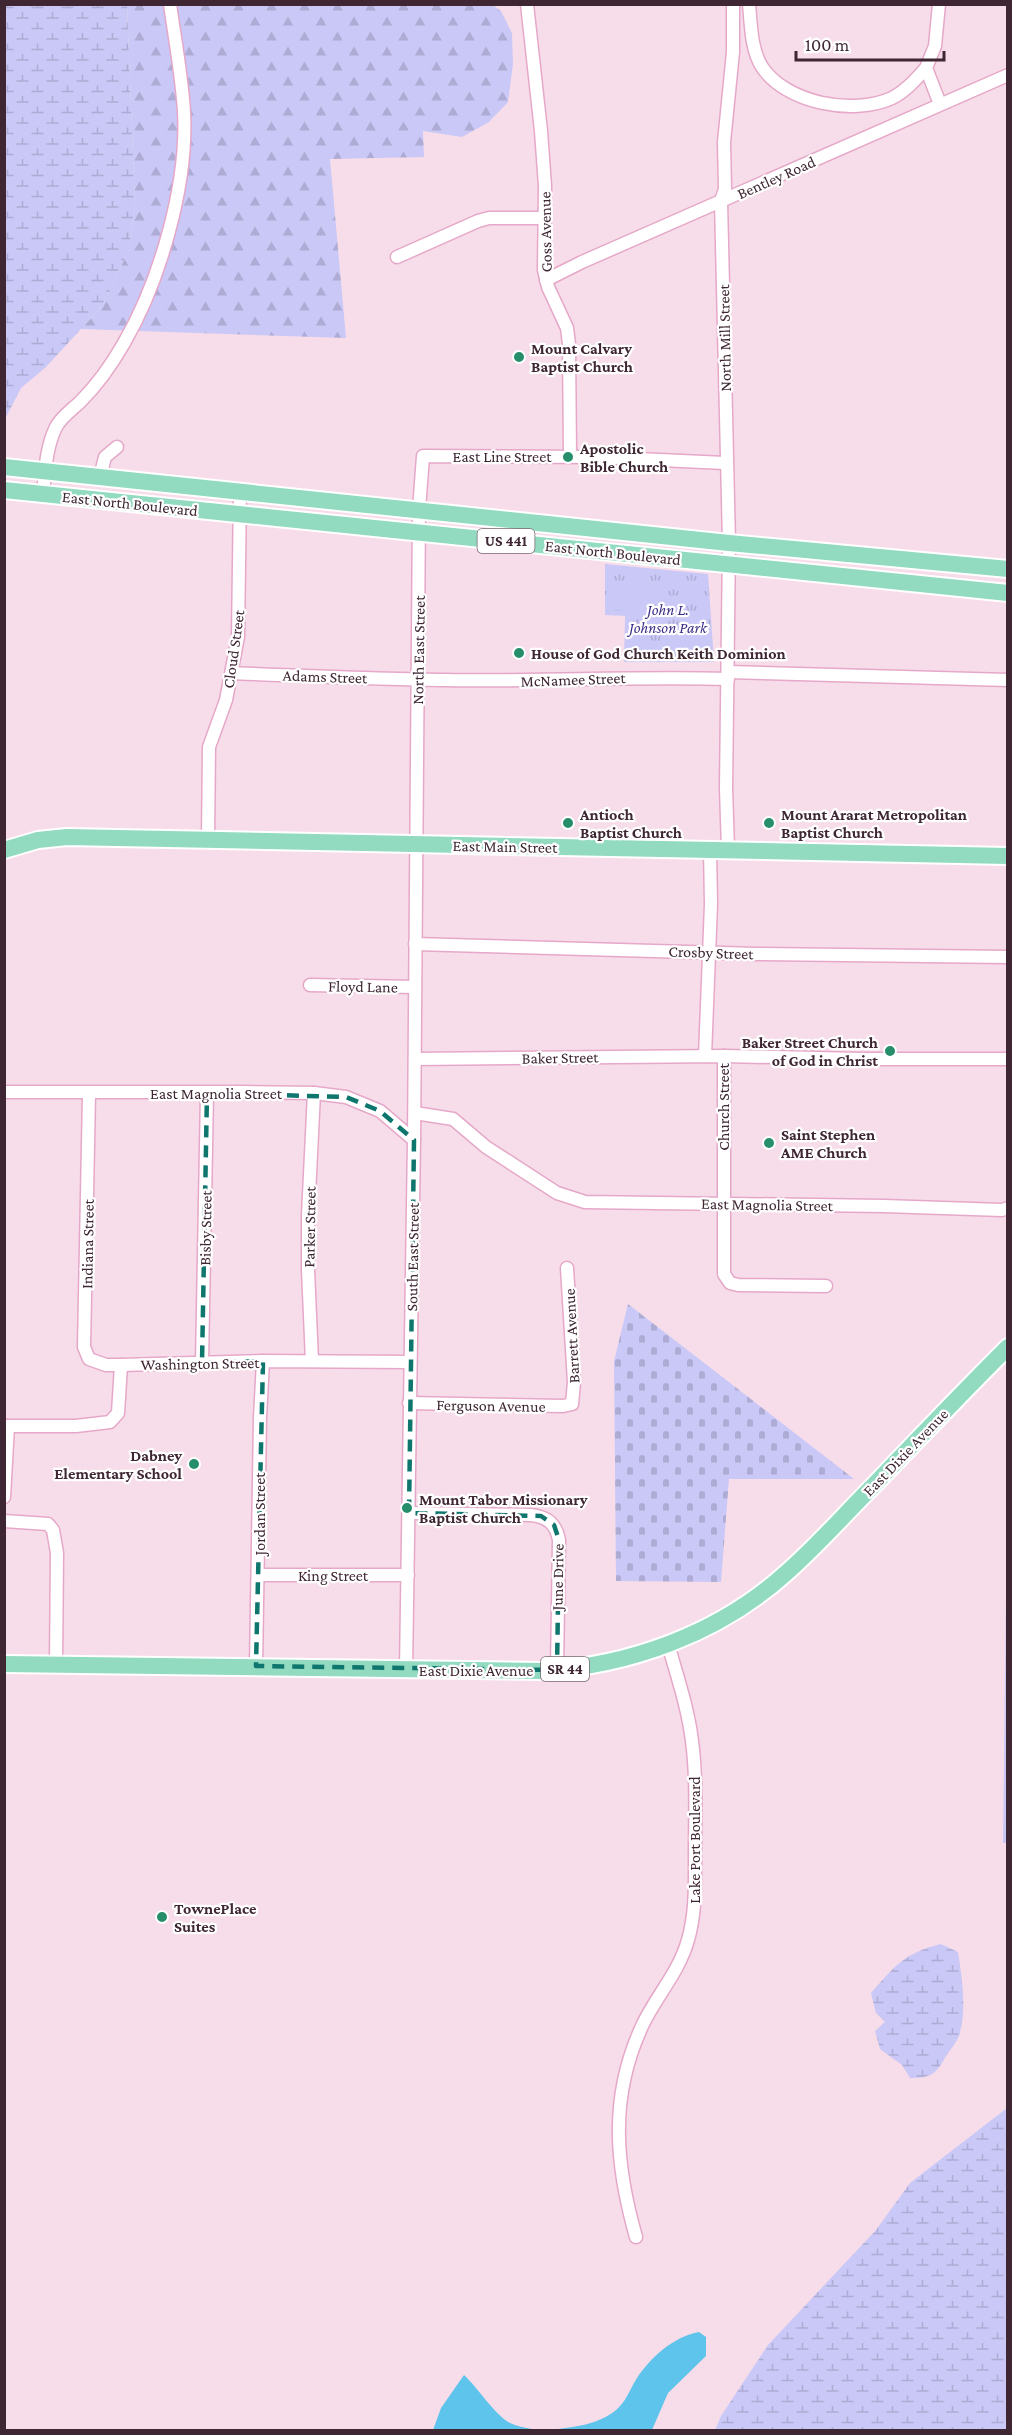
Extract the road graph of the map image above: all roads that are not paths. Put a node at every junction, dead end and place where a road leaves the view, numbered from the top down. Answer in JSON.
{"nodes":[{"id":1,"x":170,"y":4,"type":"edge"},
{"id":2,"x":527,"y":4,"type":"edge"},
{"id":3,"x":733,"y":4,"type":"edge"},
{"id":4,"x":749,"y":4,"type":"edge"},
{"id":5,"x":939,"y":4,"type":"edge"},
{"id":6,"x":926,"y":68,"type":"junction"},
{"id":7,"x":1008,"y":75,"type":"edge"},
{"id":8,"x":940,"y":104,"type":"junction"},
{"id":9,"x":721,"y":201,"type":"junction"},
{"id":10,"x":545,"y":218,"type":"junction"},
{"id":11,"x":397,"y":257,"type":"dead end"},
{"id":12,"x":546,"y":280,"type":"junction"},
{"id":13,"x":117,"y":447,"type":"dead end"},
{"id":14,"x":423,"y":456,"type":"joint"},
{"id":15,"x":570,"y":456,"type":"junction"},
{"id":16,"x":725,"y":463,"type":"junction"},
{"id":17,"x":4,"y":467,"type":"edge"},
{"id":18,"x":45,"y":471,"type":"junction"},
{"id":19,"x":100,"y":477,"type":"junction"},
{"id":20,"x":4,"y":490,"type":"edge"},
{"id":21,"x":240,"y":491,"type":"junction"},
{"id":22,"x":43,"y":494,"type":"junction"},
{"id":23,"x":419,"y":510,"type":"junction"},
{"id":24,"x":240,"y":514,"type":"junction"},
{"id":25,"x":419,"y":532,"type":"junction"},
{"id":26,"x":729,"y":543,"type":"junction"},
{"id":27,"x":729,"y":563,"type":"junction"},
{"id":28,"x":1008,"y":569,"type":"edge"},
{"id":29,"x":1008,"y":593,"type":"edge"},
{"id":30,"x":232,"y":673,"type":"junction"},
{"id":31,"x":728,"y":675,"type":"junction"},
{"id":32,"x":418,"y":680,"type":"junction"},
{"id":33,"x":1008,"y":680,"type":"edge"},
{"id":34,"x":208,"y":840,"type":"junction"},
{"id":35,"x":417,"y":844,"type":"junction"},
{"id":36,"x":4,"y":850,"type":"edge"},
{"id":37,"x":710,"y":850,"type":"junction"},
{"id":38,"x":728,"y":850,"type":"junction"},
{"id":39,"x":1008,"y":856,"type":"edge"},
{"id":40,"x":415,"y":944,"type":"junction"},
{"id":41,"x":709,"y":952,"type":"junction"},
{"id":42,"x":1008,"y":957,"type":"edge"},
{"id":43,"x":310,"y":985,"type":"dead end"},
{"id":44,"x":415,"y":987,"type":"junction"},
{"id":45,"x":705,"y":1056,"type":"junction"},
{"id":46,"x":724,"y":1056,"type":"junction"},
{"id":47,"x":415,"y":1059,"type":"junction"},
{"id":48,"x":1008,"y":1059,"type":"edge"},
{"id":49,"x":4,"y":1092,"type":"edge"},
{"id":50,"x":207,"y":1093,"type":"junction"},
{"id":51,"x":89,"y":1094,"type":"junction"},
{"id":52,"x":314,"y":1094,"type":"junction"},
{"id":53,"x":415,"y":1113,"type":"junction"},
{"id":54,"x":414,"y":1140,"type":"junction"},
{"id":55,"x":723,"y":1203,"type":"junction"},
{"id":56,"x":1008,"y":1208,"type":"edge"},
{"id":57,"x":567,"y":1268,"type":"dead end"},
{"id":58,"x":826,"y":1286,"type":"dead end"},
{"id":59,"x":1008,"y":1347,"type":"edge"},
{"id":60,"x":263,"y":1361,"type":"junction"},
{"id":61,"x":312,"y":1361,"type":"junction"},
{"id":62,"x":410,"y":1362,"type":"junction"},
{"id":63,"x":202,"y":1363,"type":"junction"},
{"id":64,"x":121,"y":1365,"type":"junction"},
{"id":65,"x":409,"y":1403,"type":"junction"},
{"id":66,"x":572,"y":1404,"type":"joint"},
{"id":67,"x":6,"y":1426,"type":"edge"},
{"id":68,"x":4,"y":1497,"type":"edge"},
{"id":69,"x":409,"y":1513,"type":"junction"},
{"id":70,"x":4,"y":1521,"type":"edge"},
{"id":71,"x":259,"y":1575,"type":"junction"},
{"id":72,"x":408,"y":1575,"type":"junction"},
{"id":73,"x":668,"y":1644,"type":"junction"},
{"id":74,"x":4,"y":1664,"type":"edge"},
{"id":75,"x":56,"y":1665,"type":"junction"},
{"id":76,"x":256,"y":1666,"type":"junction"},
{"id":77,"x":406,"y":1670,"type":"junction"},
{"id":78,"x":556,"y":1670,"type":"junction"},
{"id":79,"x":636,"y":2237,"type":"dead end"}],
"edges":[{"from":1,"to":18,"type":"street"},
{"from":2,"to":10,"type":"street","name":"Goss Avenue"},
{"from":3,"to":9,"type":"street","name":"North Mill Street"},
{"from":4,"to":6,"type":"street"},
{"from":5,"to":6,"type":"street"},
{"from":6,"to":8,"type":"street"},
{"from":7,"to":8,"type":"street","name":"Bentley Road"},
{"from":8,"to":9,"type":"street","name":"Bentley Road"},
{"from":9,"to":12,"type":"street","name":"Bentley Road"},
{"from":9,"to":16,"type":"street","name":"North Mill Street"},
{"from":10,"to":11,"type":"street"},
{"from":10,"to":12,"type":"street","name":"Goss Avenue"},
{"from":12,"to":15,"type":"street","name":"Goss Avenue"},
{"from":13,"to":19,"type":"street"},
{"from":14,"to":15,"type":"street","name":"East Line Street"},
{"from":14,"to":23,"type":"street","name":"North East Street"},
{"from":15,"to":16,"type":"street","name":"East Line Street"},
{"from":16,"to":26,"type":"street","name":"North Mill Street"},
{"from":17,"to":18,"type":"main road","name":"East North Boulevard","number":"US 441"},
{"from":18,"to":19,"type":"main road","name":"East North Boulevard","number":"US 441"},
{"from":18,"to":22,"type":"street"},
{"from":19,"to":21,"type":"main road","name":"East North Boulevard","number":"US 441"},
{"from":20,"to":22,"type":"main road","name":"East North Boulevard","number":"US 441"},
{"from":21,"to":23,"type":"main road","name":"East North Boulevard","number":"US 441"},
{"from":21,"to":24,"type":"street","name":"Cloud Street"},
{"from":22,"to":24,"type":"main road","name":"East North Boulevard","number":"US 441"},
{"from":23,"to":25,"type":"street","name":"North East Street"},
{"from":23,"to":26,"type":"main road","name":"East North Boulevard","number":"US 441"},
{"from":24,"to":25,"type":"main road","name":"East North Boulevard","number":"US 441"},
{"from":24,"to":30,"type":"street","name":"Cloud Street"},
{"from":25,"to":27,"type":"main road","name":"East North Boulevard","number":"US 441"},
{"from":25,"to":32,"type":"street","name":"North East Street"},
{"from":26,"to":27,"type":"street","name":"North Mill Street"},
{"from":26,"to":28,"type":"main road","name":"East North Boulevard","number":"US 441"},
{"from":27,"to":29,"type":"main road","name":"East North Boulevard","number":"US 441"},
{"from":27,"to":31,"type":"street","name":"North Mill Street"},
{"from":30,"to":32,"type":"street","name":"Adams Street"},
{"from":30,"to":34,"type":"street","name":"Cloud Street"},
{"from":31,"to":32,"type":"street","name":"McNamee Street"},
{"from":31,"to":33,"type":"street","name":"McNamee Street"},
{"from":31,"to":38,"type":"street","name":"North Mill Street"},
{"from":32,"to":35,"type":"street","name":"North East Street"},
{"from":34,"to":35,"type":"main road","name":"East Main Street"},
{"from":34,"to":36,"type":"main road","name":"East Main Street"},
{"from":35,"to":37,"type":"main road","name":"East Main Street"},
{"from":35,"to":40,"type":"street","name":"South East Street"},
{"from":37,"to":38,"type":"main road","name":"East Main Street"},
{"from":37,"to":41,"type":"street","name":"Church Street"},
{"from":38,"to":39,"type":"main road","name":"East Main Street"},
{"from":40,"to":41,"type":"street","name":"Crosby Street"},
{"from":40,"to":44,"type":"street","name":"South East Street"},
{"from":41,"to":42,"type":"street","name":"Crosby Street"},
{"from":41,"to":45,"type":"street","name":"Church Street"},
{"from":43,"to":44,"type":"street","name":"Floyd Lane"},
{"from":44,"to":47,"type":"street","name":"South East Street"},
{"from":45,"to":46,"type":"street","name":"Church Street"},
{"from":45,"to":47,"type":"street","name":"Baker Street"},
{"from":46,"to":48,"type":"street"},
{"from":46,"to":55,"type":"street","name":"Church Street"},
{"from":47,"to":53,"type":"street","name":"South East Street"},
{"from":49,"to":51,"type":"street","name":"East Magnolia Street"},
{"from":50,"to":51,"type":"street","name":"East Magnolia Street"},
{"from":50,"to":52,"type":"street","name":"East Magnolia Street"},
{"from":50,"to":63,"type":"street","name":"Bisby Street"},
{"from":51,"to":64,"type":"street","name":"Indiana Street"},
{"from":52,"to":54,"type":"street","name":"East Magnolia Street"},
{"from":52,"to":61,"type":"street","name":"Parker Street"},
{"from":53,"to":54,"type":"street","name":"South East Street"},
{"from":53,"to":55,"type":"street","name":"East Magnolia Street"},
{"from":54,"to":62,"type":"street","name":"South East Street"},
{"from":55,"to":56,"type":"street","name":"East Magnolia Street"},
{"from":55,"to":58,"type":"street","name":"Church Street"},
{"from":57,"to":66,"type":"street","name":"Barrett Avenue"},
{"from":59,"to":73,"type":"main road","name":"East Dixie Avenue","number":"SR 44"},
{"from":60,"to":61,"type":"street","name":"Washington Street"},
{"from":60,"to":63,"type":"street","name":"Washington Street"},
{"from":60,"to":71,"type":"street","name":"Jordan Street"},
{"from":61,"to":62,"type":"street","name":"Washington Street"},
{"from":62,"to":65,"type":"street","name":"South East Street"},
{"from":63,"to":64,"type":"street","name":"Washington Street"},
{"from":64,"to":67,"type":"street","name":"Washington Street"},
{"from":65,"to":66,"type":"street","name":"Ferguson Avenue"},
{"from":65,"to":69,"type":"street","name":"South East Street"},
{"from":67,"to":68,"type":"street"},
{"from":69,"to":72,"type":"street","name":"South East Street"},
{"from":69,"to":78,"type":"street","name":"June Drive"},
{"from":70,"to":75,"type":"street"},
{"from":71,"to":72,"type":"street","name":"King Street"},
{"from":71,"to":76,"type":"street","name":"Jordan Street"},
{"from":72,"to":77,"type":"street","name":"South East Street"},
{"from":73,"to":78,"type":"main road","name":"East Dixie Avenue","number":"SR 44"},
{"from":73,"to":79,"type":"street","name":"Lake Port Boulevard"},
{"from":74,"to":75,"type":"main road","name":"East Dixie Avenue","number":"SR 44"},
{"from":75,"to":76,"type":"main road","name":"East Dixie Avenue","number":"SR 44"},
{"from":76,"to":77,"type":"main road","name":"East Dixie Avenue","number":"SR 44"},
{"from":77,"to":78,"type":"main road","name":"East Dixie Avenue","number":"SR 44"}]}
